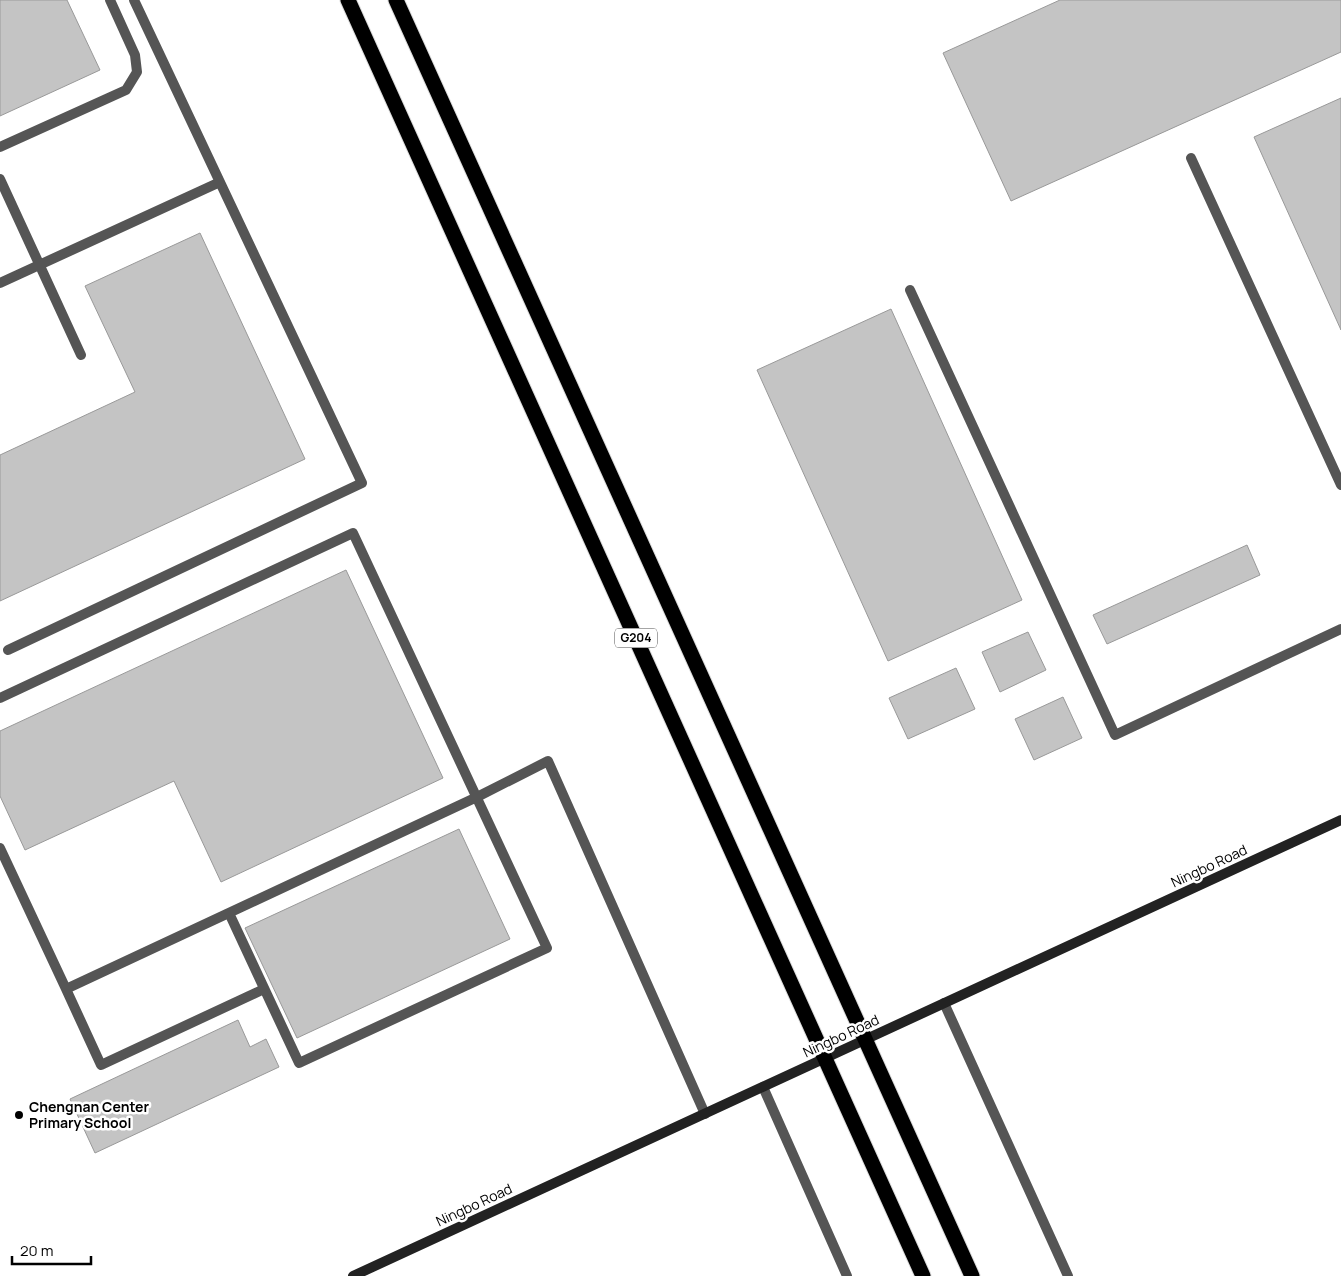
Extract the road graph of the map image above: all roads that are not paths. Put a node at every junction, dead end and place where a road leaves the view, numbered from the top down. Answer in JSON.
{"nodes":[{"id":1,"x":110,"y":0,"type":"edge"},
{"id":2,"x":134,"y":0,"type":"edge"},
{"id":3,"x":348,"y":0,"type":"edge"},
{"id":4,"x":396,"y":0,"type":"edge"},
{"id":5,"x":0,"y":147,"type":"edge"},
{"id":6,"x":1191,"y":158,"type":"dead end"},
{"id":7,"x":0,"y":179,"type":"edge"},
{"id":8,"x":220,"y":182,"type":"junction"},
{"id":9,"x":39,"y":265,"type":"junction"},
{"id":10,"x":0,"y":283,"type":"edge"},
{"id":11,"x":910,"y":290,"type":"dead end"},
{"id":12,"x":81,"y":356,"type":"dead end"},
{"id":13,"x":1341,"y":485,"type":"edge"},
{"id":14,"x":1341,"y":629,"type":"edge"},
{"id":15,"x":8,"y":650,"type":"dead end"},
{"id":16,"x":0,"y":698,"type":"edge"},
{"id":17,"x":476,"y":797,"type":"junction"},
{"id":18,"x":1341,"y":820,"type":"edge"},
{"id":19,"x":0,"y":848,"type":"edge"},
{"id":20,"x":228,"y":913,"type":"junction"},
{"id":21,"x":66,"y":989,"type":"junction"},
{"id":22,"x":264,"y":989,"type":"junction"},
{"id":23,"x":944,"y":1003,"type":"junction"},
{"id":24,"x":866,"y":1040,"type":"junction"},
{"id":25,"x":825,"y":1058,"type":"junction"},
{"id":26,"x":763,"y":1087,"type":"junction"},
{"id":27,"x":705,"y":1114,"type":"junction"},
{"id":28,"x":368,"y":1273,"type":"edge"},
{"id":29,"x":353,"y":1276,"type":"edge"},
{"id":30,"x":847,"y":1276,"type":"edge"},
{"id":31,"x":923,"y":1276,"type":"edge"},
{"id":32,"x":972,"y":1276,"type":"edge"},
{"id":33,"x":1068,"y":1276,"type":"edge"}],
"edges":[{"from":1,"to":5,"type":"street"},
{"from":2,"to":8,"type":"street"},
{"from":3,"to":25,"type":"highway","number":"G204"},
{"from":4,"to":24,"type":"highway"},
{"from":6,"to":13,"type":"street"},
{"from":7,"to":9,"type":"street"},
{"from":8,"to":9,"type":"street"},
{"from":8,"to":15,"type":"street"},
{"from":9,"to":10,"type":"street"},
{"from":9,"to":12,"type":"street"},
{"from":11,"to":14,"type":"street"},
{"from":16,"to":17,"type":"street"},
{"from":17,"to":20,"type":"street"},
{"from":17,"to":22,"type":"street"},
{"from":17,"to":27,"type":"street"},
{"from":18,"to":23,"type":"street","name":"Ningbo Road"},
{"from":19,"to":21,"type":"street"},
{"from":20,"to":21,"type":"street"},
{"from":20,"to":22,"type":"street"},
{"from":21,"to":22,"type":"street"},
{"from":23,"to":24,"type":"street","name":"Ningbo Road"},
{"from":23,"to":33,"type":"street"},
{"from":24,"to":25,"type":"street","name":"Ningbo Road"},
{"from":24,"to":32,"type":"highway"},
{"from":25,"to":26,"type":"street","name":"Ningbo Road"},
{"from":25,"to":31,"type":"highway","number":"G204"},
{"from":26,"to":27,"type":"street","name":"Ningbo Road"},
{"from":26,"to":30,"type":"street"},
{"from":27,"to":28,"type":"street","name":"Ningbo Road"},
{"from":28,"to":29,"type":"street","name":"Ningbo Road"}]}
